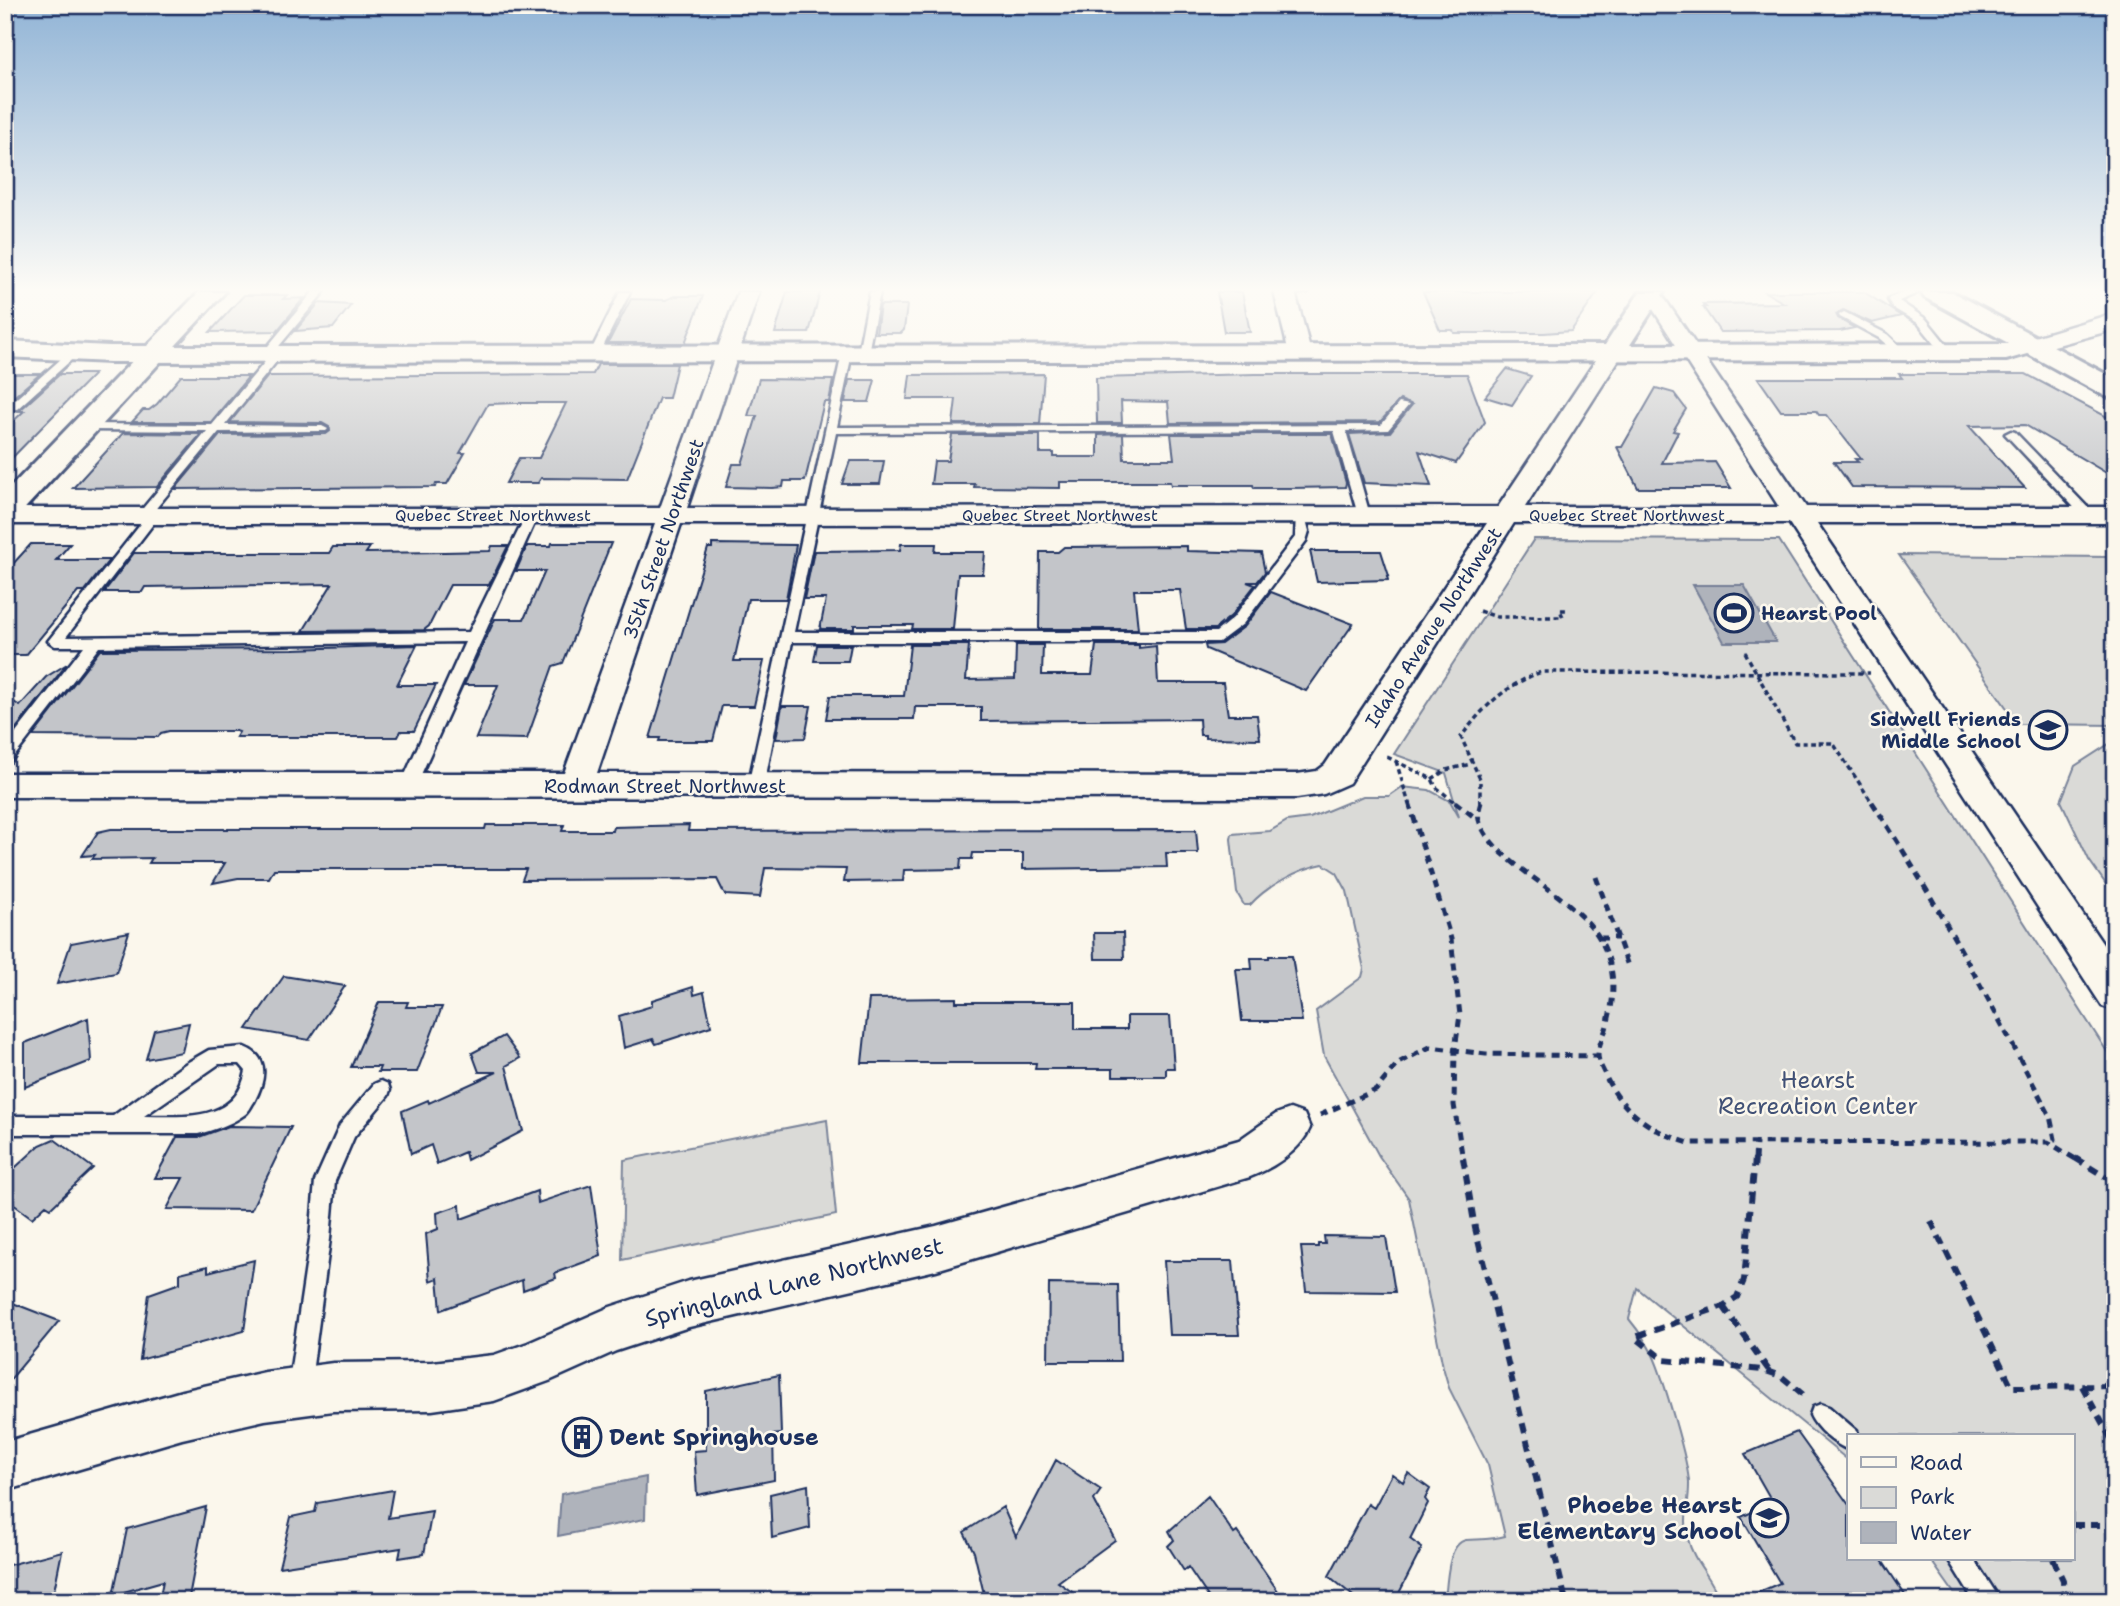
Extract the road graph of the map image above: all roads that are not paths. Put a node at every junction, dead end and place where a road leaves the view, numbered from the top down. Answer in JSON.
{"nodes":[{"id":1,"x":58,"y":367,"type":"edge"},
{"id":2,"x":143,"y":367,"type":"edge"},
{"id":3,"x":262,"y":367,"type":"edge"},
{"id":4,"x":722,"y":367,"type":"edge"},
{"id":5,"x":851,"y":367,"type":"edge"},
{"id":6,"x":1603,"y":367,"type":"edge"},
{"id":7,"x":1699,"y":367,"type":"edge"},
{"id":8,"x":2072,"y":367,"type":"edge"},
{"id":9,"x":2115,"y":390,"type":"edge"},
{"id":10,"x":1403,"y":405,"type":"dead end"},
{"id":11,"x":5,"y":407,"type":"edge"},
{"id":12,"x":86,"y":427,"type":"junction"},
{"id":13,"x":216,"y":428,"type":"junction"},
{"id":14,"x":1339,"y":428,"type":"junction"},
{"id":15,"x":322,"y":429,"type":"dead end"},
{"id":16,"x":831,"y":430,"type":"junction"},
{"id":17,"x":2011,"y":434,"type":"dead end"},
{"id":18,"x":5,"y":514,"type":"edge"},
{"id":19,"x":532,"y":515,"type":"junction"},
{"id":20,"x":671,"y":515,"type":"junction"},
{"id":21,"x":812,"y":515,"type":"junction"},
{"id":22,"x":1300,"y":515,"type":"junction"},
{"id":23,"x":1364,"y":515,"type":"junction"},
{"id":24,"x":1799,"y":515,"type":"junction"},
{"id":25,"x":2088,"y":515,"type":"junction"},
{"id":26,"x":2115,"y":515,"type":"edge"},
{"id":27,"x":148,"y":516,"type":"junction"},
{"id":28,"x":1506,"y":516,"type":"junction"},
{"id":29,"x":786,"y":637,"type":"junction"},
{"id":30,"x":474,"y":638,"type":"junction"},
{"id":31,"x":95,"y":642,"type":"junction"},
{"id":32,"x":5,"y":758,"type":"edge"},
{"id":33,"x":1324,"y":782,"type":"joint"},
{"id":34,"x":5,"y":785,"type":"edge"},
{"id":35,"x":408,"y":786,"type":"junction"},
{"id":36,"x":576,"y":786,"type":"junction"},
{"id":37,"x":756,"y":786,"type":"junction"},
{"id":38,"x":2115,"y":993,"type":"edge"},
{"id":39,"x":381,"y":1090,"type":"dead end"},
{"id":40,"x":5,"y":1125,"type":"edge"},
{"id":41,"x":115,"y":1126,"type":"junction"},
{"id":42,"x":1290,"y":1128,"type":"road end"},
{"id":43,"x":299,"y":1391,"type":"junction"},
{"id":44,"x":1821,"y":1415,"type":"road end"},
{"id":45,"x":1847,"y":1437,"type":"edge"},
{"id":46,"x":5,"y":1467,"type":"edge"},
{"id":47,"x":1961,"y":1560,"type":"edge"},
{"id":48,"x":1989,"y":1601,"type":"edge"}],
"edges":[{"from":1,"to":11,"type":"lane"},
{"from":2,"to":12,"type":"street"},
{"from":3,"to":13,"type":"lane"},
{"from":4,"to":20,"type":"street","name":"35th Street Northwest"},
{"from":5,"to":16,"type":"lane"},
{"from":6,"to":28,"type":"street","name":"Idaho Avenue Northwest"},
{"from":7,"to":24,"type":"street"},
{"from":8,"to":9,"type":"street"},
{"from":10,"to":14,"type":"lane"},
{"from":12,"to":13,"type":"lane"},
{"from":12,"to":18,"type":"street"},
{"from":13,"to":15,"type":"lane"},
{"from":13,"to":27,"type":"lane"},
{"from":14,"to":16,"type":"lane"},
{"from":14,"to":23,"type":"lane"},
{"from":16,"to":21,"type":"lane"},
{"from":17,"to":25,"type":"lane"},
{"from":18,"to":27,"type":"street","name":"Quebec Street Northwest"},
{"from":19,"to":20,"type":"street","name":"Quebec Street Northwest"},
{"from":19,"to":27,"type":"street","name":"Quebec Street Northwest"},
{"from":19,"to":30,"type":"lane"},
{"from":20,"to":21,"type":"street","name":"Quebec Street Northwest"},
{"from":20,"to":36,"type":"street","name":"35th Street Northwest"},
{"from":21,"to":22,"type":"street","name":"Quebec Street Northwest"},
{"from":21,"to":29,"type":"lane"},
{"from":22,"to":23,"type":"street","name":"Quebec Street Northwest"},
{"from":22,"to":29,"type":"lane"},
{"from":23,"to":28,"type":"street","name":"Quebec Street Northwest"},
{"from":24,"to":25,"type":"street","name":"Quebec Street Northwest"},
{"from":24,"to":28,"type":"street","name":"Quebec Street Northwest"},
{"from":24,"to":38,"type":"street"},
{"from":25,"to":26,"type":"street","name":"Quebec Street Northwest"},
{"from":27,"to":31,"type":"lane"},
{"from":28,"to":33,"type":"street","name":"Idaho Avenue Northwest"},
{"from":29,"to":37,"type":"lane"},
{"from":30,"to":31,"type":"lane"},
{"from":30,"to":35,"type":"lane"},
{"from":31,"to":32,"type":"lane"},
{"from":33,"to":37,"type":"street","name":"Rodman Street Northwest"},
{"from":34,"to":35,"type":"street","name":"Rodman Street Northwest"},
{"from":35,"to":36,"type":"street","name":"Rodman Street Northwest"},
{"from":36,"to":37,"type":"street","name":"Rodman Street Northwest"},
{"from":39,"to":43,"type":"lane"},
{"from":40,"to":41,"type":"lane"},
{"from":41,"to":41,"type":"lane"},
{"from":42,"to":43,"type":"street","name":"Springland Lane Northwest"},
{"from":43,"to":46,"type":"street","name":"Springland Lane Northwest"},
{"from":44,"to":45,"type":"lane"},
{"from":47,"to":48,"type":"lane"}]}
